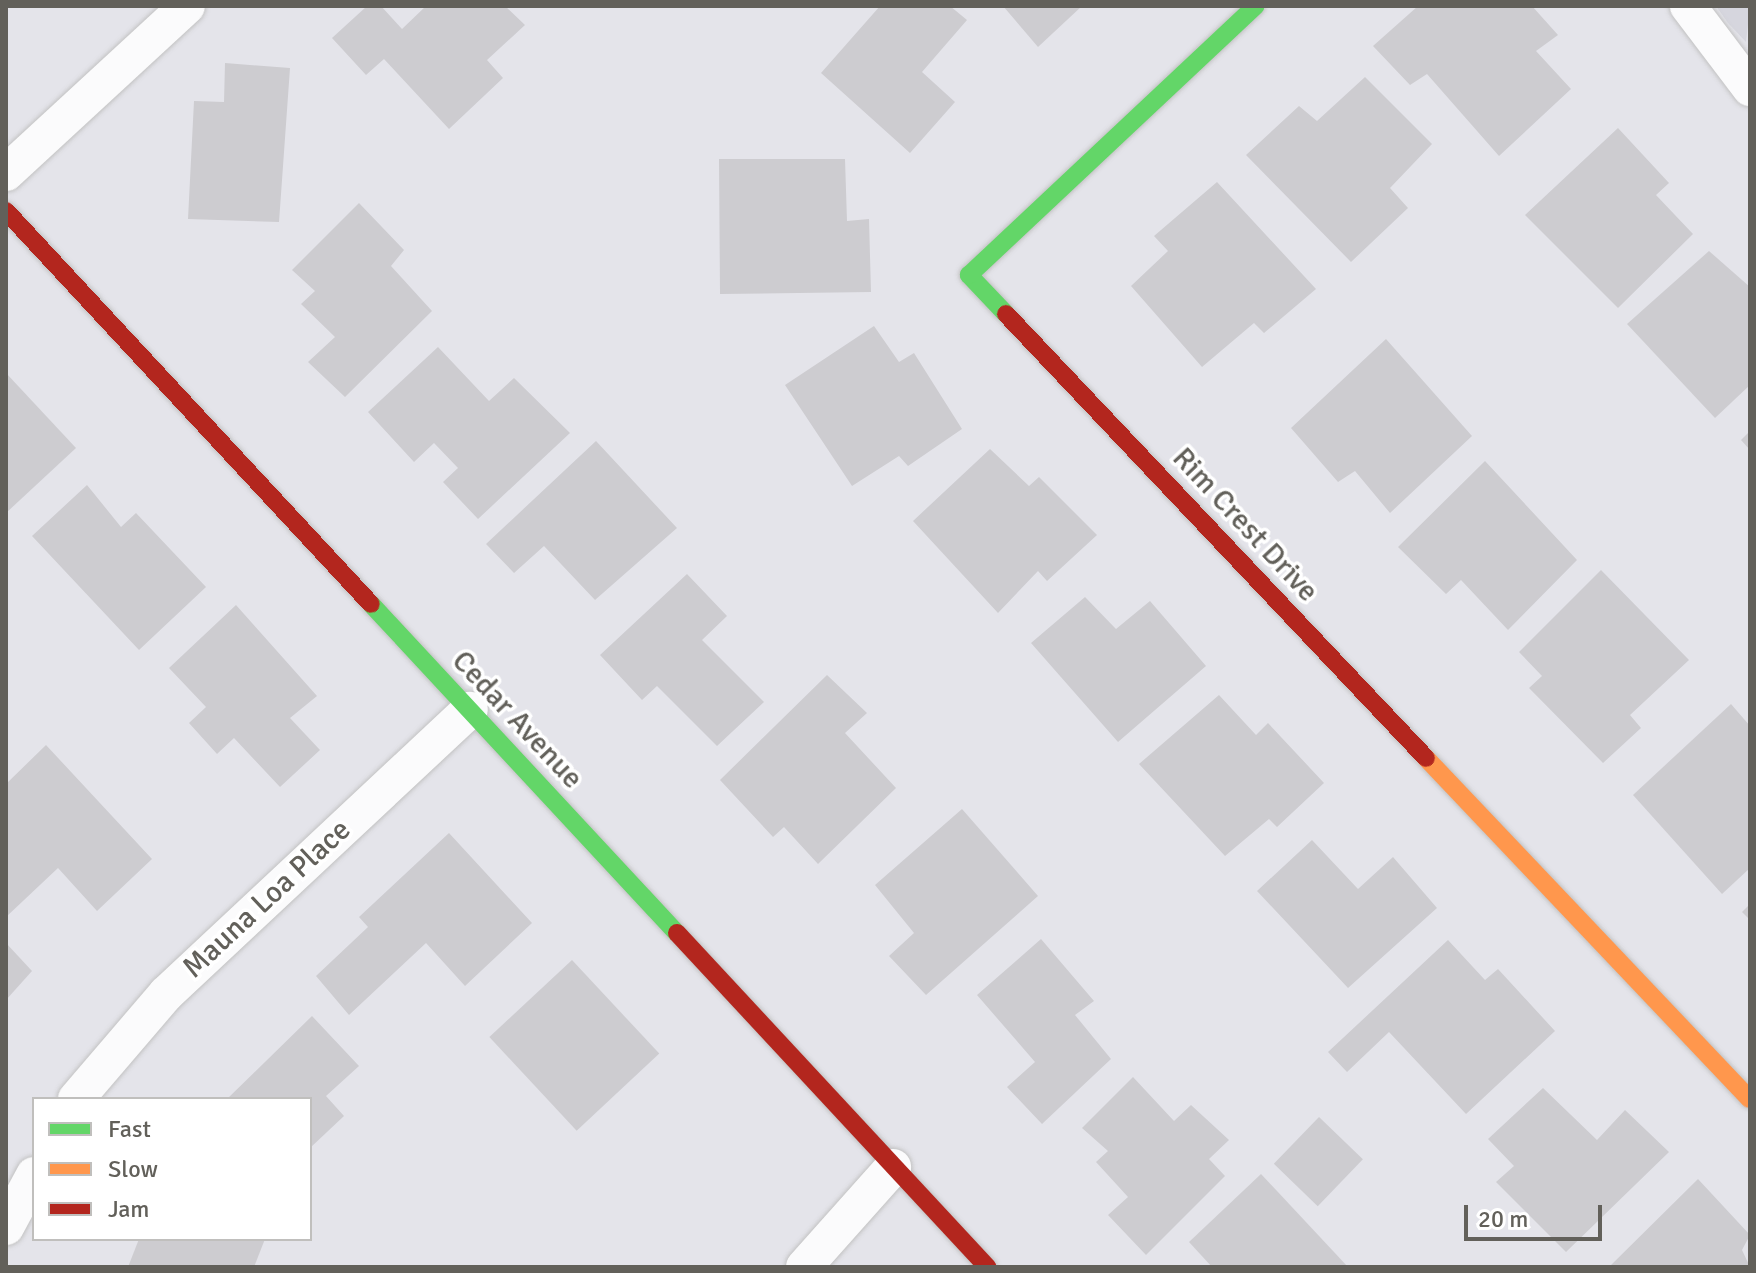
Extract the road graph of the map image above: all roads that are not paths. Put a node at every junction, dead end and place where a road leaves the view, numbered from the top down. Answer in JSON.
{"nodes":[{"id":1,"x":187,"y":6,"type":"edge"},
{"id":2,"x":1255,"y":6,"type":"edge"},
{"id":3,"x":1688,"y":6,"type":"edge"},
{"id":4,"x":1750,"y":88,"type":"edge"},
{"id":5,"x":6,"y":173,"type":"edge"},
{"id":6,"x":6,"y":211,"type":"edge"},
{"id":7,"x":470,"y":710,"type":"junction"},
{"id":8,"x":78,"y":1097,"type":"edge"},
{"id":9,"x":1750,"y":1099,"type":"edge"},
{"id":10,"x":893,"y":1167,"type":"junction"},
{"id":11,"x":32,"y":1179,"type":"edge"},
{"id":12,"x":6,"y":1227,"type":"edge"},
{"id":13,"x":804,"y":1267,"type":"edge"},
{"id":14,"x":987,"y":1267,"type":"edge"}],
"edges":[{"from":1,"to":5,"type":"street"},
{"from":2,"to":9,"type":"street","name":"Rim Crest Drive"},
{"from":3,"to":4,"type":"street"},
{"from":6,"to":7,"type":"street","name":"Cedar Avenue"},
{"from":7,"to":8,"type":"street","name":"Mauna Loa Place"},
{"from":7,"to":10,"type":"street","name":"Cedar Avenue"},
{"from":10,"to":13,"type":"street"},
{"from":10,"to":14,"type":"street","name":"Cedar Avenue"},
{"from":11,"to":12,"type":"street"}]}
